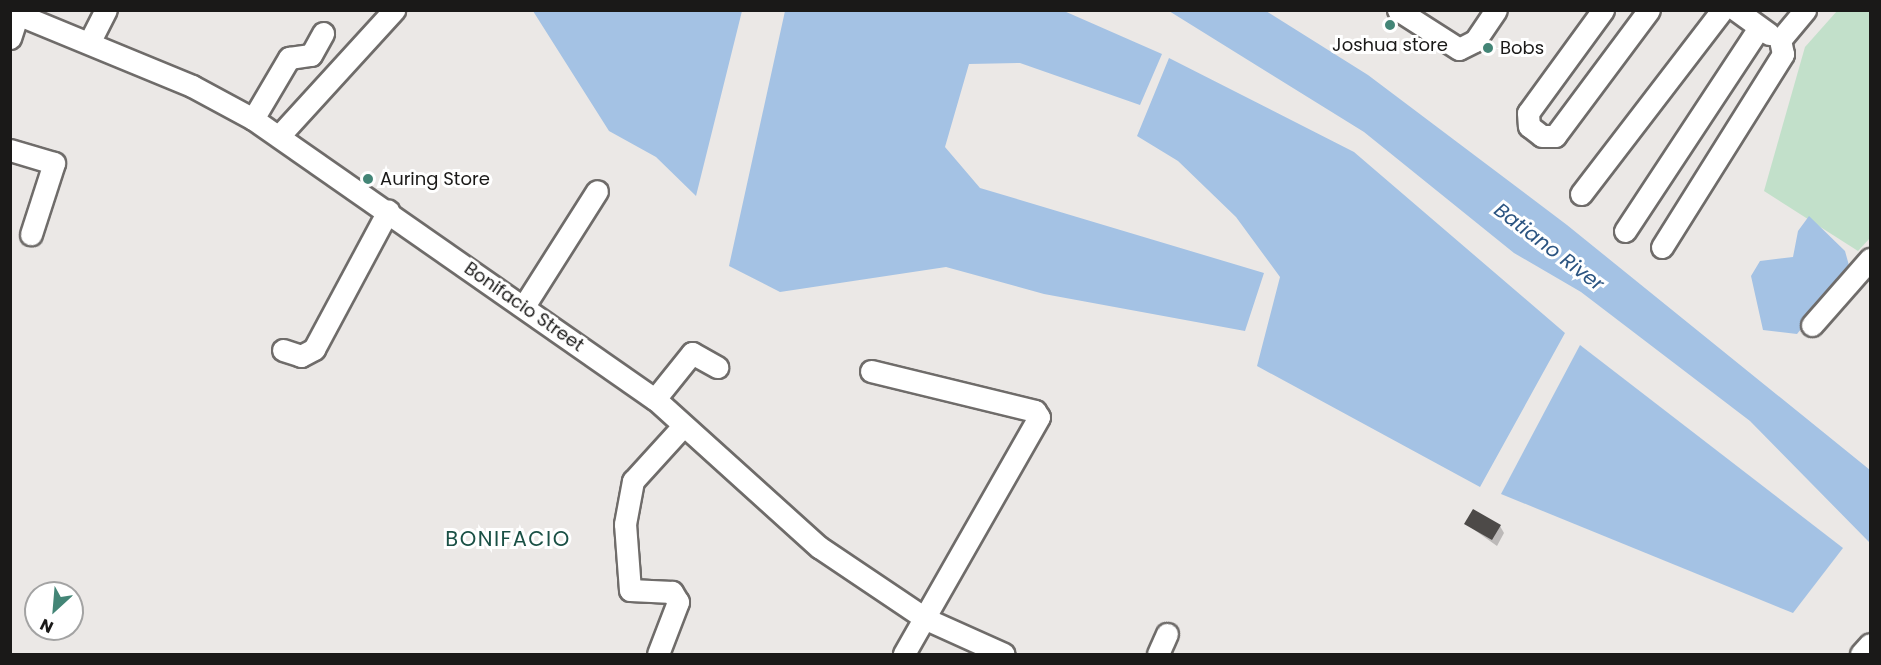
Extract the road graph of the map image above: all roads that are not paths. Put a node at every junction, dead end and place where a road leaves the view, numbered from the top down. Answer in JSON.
{"nodes":[{"id":1,"x":106,"y":10,"type":"edge"},
{"id":2,"x":394,"y":10,"type":"edge"},
{"id":3,"x":1398,"y":10,"type":"edge"},
{"id":4,"x":1496,"y":10,"type":"edge"},
{"id":5,"x":1602,"y":10,"type":"edge"},
{"id":6,"x":1649,"y":10,"type":"edge"},
{"id":7,"x":1722,"y":10,"type":"edge"},
{"id":8,"x":1736,"y":10,"type":"edge"},
{"id":9,"x":1805,"y":10,"type":"edge"},
{"id":10,"x":26,"y":14,"type":"edge"},
{"id":11,"x":1759,"y":28,"type":"junction"},
{"id":12,"x":322,"y":33,"type":"dead end"},
{"id":13,"x":10,"y":38,"type":"edge"},
{"id":14,"x":1780,"y":40,"type":"junction"},
{"id":15,"x":90,"y":41,"type":"junction"},
{"id":16,"x":253,"y":119,"type":"junction"},
{"id":17,"x":279,"y":136,"type":"junction"},
{"id":18,"x":12,"y":156,"type":"edge"},
{"id":19,"x":597,"y":192,"type":"dead end"},
{"id":20,"x":1581,"y":194,"type":"dead end"},
{"id":21,"x":388,"y":212,"type":"junction"},
{"id":22,"x":1625,"y":231,"type":"dead end"},
{"id":23,"x":31,"y":234,"type":"dead end"},
{"id":24,"x":1662,"y":248,"type":"dead end"},
{"id":25,"x":1870,"y":259,"type":"edge"},
{"id":26,"x":524,"y":306,"type":"junction"},
{"id":27,"x":1812,"y":325,"type":"dead end"},
{"id":28,"x":283,"y":350,"type":"dead end"},
{"id":29,"x":717,"y":367,"type":"dead end"},
{"id":30,"x":871,"y":371,"type":"dead end"},
{"id":31,"x":655,"y":399,"type":"junction"},
{"id":32,"x":683,"y":426,"type":"junction"},
{"id":33,"x":926,"y":618,"type":"junction"},
{"id":34,"x":1167,"y":634,"type":"dead end"},
{"id":35,"x":1870,"y":644,"type":"edge"},
{"id":36,"x":658,"y":654,"type":"edge"},
{"id":37,"x":904,"y":654,"type":"edge"},
{"id":38,"x":1004,"y":654,"type":"edge"},
{"id":39,"x":1158,"y":654,"type":"edge"},
{"id":40,"x":1862,"y":654,"type":"edge"}],
"edges":[{"from":1,"to":15,"type":"street"},
{"from":2,"to":17,"type":"street"},
{"from":3,"to":4,"type":"street"},
{"from":5,"to":6,"type":"street"},
{"from":7,"to":20,"type":"street"},
{"from":8,"to":11,"type":"street"},
{"from":9,"to":14,"type":"street"},
{"from":10,"to":13,"type":"street"},
{"from":10,"to":15,"type":"street","name":"Bonifacio Street"},
{"from":11,"to":14,"type":"street"},
{"from":11,"to":22,"type":"street"},
{"from":12,"to":16,"type":"street"},
{"from":14,"to":24,"type":"street"},
{"from":15,"to":16,"type":"street","name":"Bonifacio Street"},
{"from":16,"to":17,"type":"street","name":"Bonifacio Street"},
{"from":17,"to":21,"type":"street","name":"Bonifacio Street"},
{"from":18,"to":23,"type":"street"},
{"from":19,"to":26,"type":"street"},
{"from":21,"to":26,"type":"street","name":"Bonifacio Street"},
{"from":21,"to":28,"type":"street"},
{"from":25,"to":27,"type":"street"},
{"from":26,"to":31,"type":"street","name":"Bonifacio Street"},
{"from":29,"to":31,"type":"street"},
{"from":30,"to":33,"type":"street"},
{"from":31,"to":32,"type":"street","name":"Bonifacio Street"},
{"from":32,"to":33,"type":"street","name":"Bonifacio Street"},
{"from":32,"to":36,"type":"street"},
{"from":33,"to":37,"type":"street"},
{"from":33,"to":38,"type":"street","name":"Bonifacio Street"},
{"from":34,"to":39,"type":"street"},
{"from":35,"to":40,"type":"street"}]}
